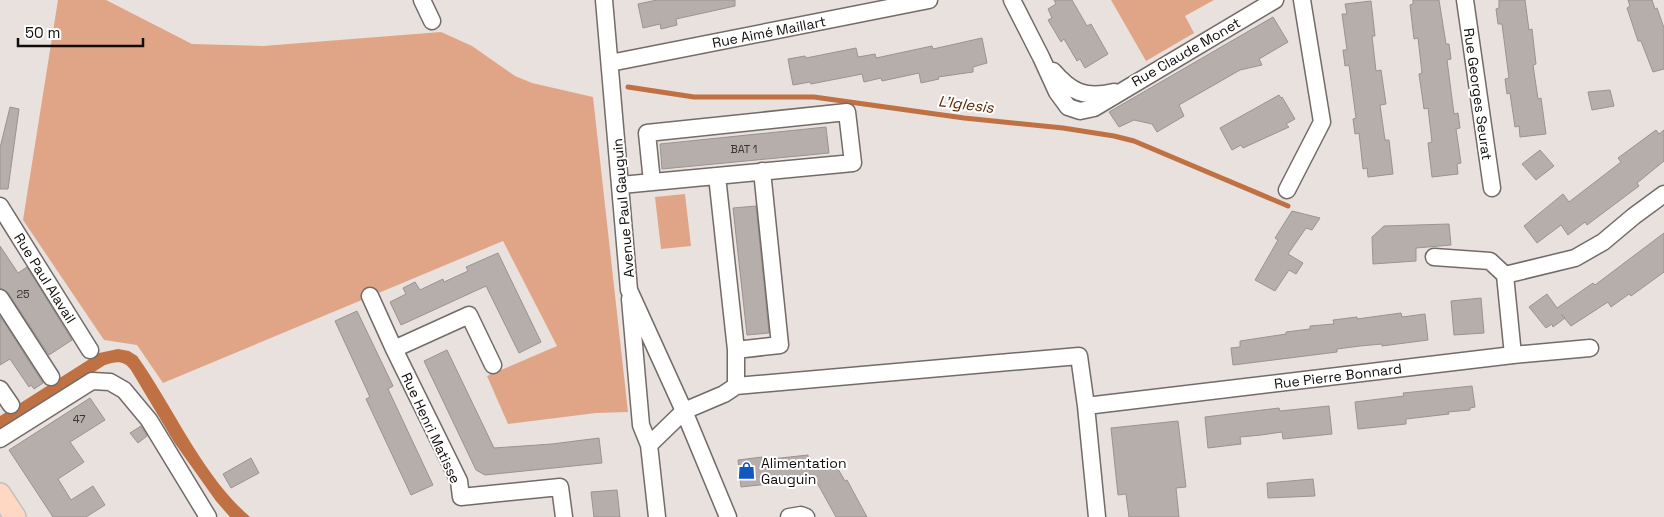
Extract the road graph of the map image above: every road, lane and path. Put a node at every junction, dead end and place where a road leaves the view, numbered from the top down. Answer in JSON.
{"nodes":[{"id":1,"x":422,"y":0,"type":"edge"},
{"id":2,"x":604,"y":0,"type":"edge"},
{"id":3,"x":929,"y":0,"type":"edge"},
{"id":4,"x":1012,"y":0,"type":"edge"},
{"id":5,"x":1275,"y":0,"type":"edge"},
{"id":6,"x":1302,"y":0,"type":"edge"},
{"id":7,"x":1465,"y":0,"type":"edge"},
{"id":8,"x":432,"y":21,"type":"dead end"},
{"id":9,"x":610,"y":63,"type":"junction"},
{"id":10,"x":762,"y":171,"type":"junction"},
{"id":11,"x":716,"y":176,"type":"junction"},
{"id":12,"x":652,"y":182,"type":"junction"},
{"id":13,"x":621,"y":185,"type":"junction"},
{"id":14,"x":1492,"y":188,"type":"dead end"},
{"id":15,"x":1287,"y":190,"type":"dead end"},
{"id":16,"x":1664,"y":194,"type":"edge"},
{"id":17,"x":2,"y":214,"type":"edge"},
{"id":18,"x":1434,"y":257,"type":"dead end"},
{"id":19,"x":1504,"y":275,"type":"junction"},
{"id":20,"x":630,"y":290,"type":"junction"},
{"id":21,"x":370,"y":296,"type":"dead end"},
{"id":22,"x":0,"y":298,"type":"edge"},
{"id":23,"x":1590,"y":348,"type":"dead end"},
{"id":24,"x":90,"y":350,"type":"dead end"},
{"id":25,"x":394,"y":350,"type":"junction"},
{"id":26,"x":736,"y":350,"type":"junction"},
{"id":27,"x":1513,"y":355,"type":"junction"},
{"id":28,"x":493,"y":365,"type":"dead end"},
{"id":29,"x":51,"y":377,"type":"dead end"},
{"id":30,"x":736,"y":386,"type":"junction"},
{"id":31,"x":0,"y":389,"type":"edge"},
{"id":32,"x":11,"y":405,"type":"dead end"},
{"id":33,"x":1086,"y":406,"type":"junction"},
{"id":34,"x":684,"y":411,"type":"junction"},
{"id":35,"x":0,"y":440,"type":"edge"},
{"id":36,"x":649,"y":445,"type":"junction"},
{"id":37,"x":0,"y":494,"type":"edge"},
{"id":38,"x":15,"y":517,"type":"edge"},
{"id":39,"x":208,"y":517,"type":"edge"},
{"id":40,"x":564,"y":517,"type":"edge"},
{"id":41,"x":657,"y":517,"type":"edge"},
{"id":42,"x":728,"y":517,"type":"edge"},
{"id":43,"x":789,"y":517,"type":"edge"},
{"id":44,"x":806,"y":517,"type":"edge"},
{"id":45,"x":1097,"y":517,"type":"edge"}],
"edges":[{"from":1,"to":8,"type":"street"},
{"from":2,"to":9,"type":"street","name":"Avenue Paul Gauguin"},
{"from":3,"to":9,"type":"street","name":"Rue Aimé Maillart"},
{"from":4,"to":5,"type":"street","name":"Rue Claude Monet"},
{"from":6,"to":15,"type":"street"},
{"from":7,"to":14,"type":"street","name":"Rue Georges Seurat"},
{"from":9,"to":13,"type":"street","name":"Avenue Paul Gauguin"},
{"from":10,"to":11,"type":"street"},
{"from":10,"to":12,"type":"street"},
{"from":10,"to":26,"type":"street"},
{"from":11,"to":12,"type":"street"},
{"from":11,"to":26,"type":"street"},
{"from":12,"to":13,"type":"street"},
{"from":13,"to":20,"type":"street","name":"Avenue Paul Gauguin"},
{"from":16,"to":19,"type":"street"},
{"from":17,"to":24,"type":"street","name":"Rue Paul Alavail"},
{"from":18,"to":19,"type":"street"},
{"from":19,"to":27,"type":"street"},
{"from":20,"to":34,"type":"street","name":"Avenue Paul Gauguin"},
{"from":20,"to":36,"type":"street"},
{"from":21,"to":25,"type":"street","name":"Rue Henri Matisse"},
{"from":22,"to":29,"type":"street"},
{"from":23,"to":27,"type":"street","name":"Rue Pierre Bonnard"},
{"from":25,"to":28,"type":"street"},
{"from":25,"to":40,"type":"street","name":"Rue Henri Matisse"},
{"from":26,"to":30,"type":"street"},
{"from":27,"to":33,"type":"street","name":"Rue Pierre Bonnard"},
{"from":30,"to":33,"type":"street"},
{"from":30,"to":34,"type":"street"},
{"from":31,"to":32,"type":"street"},
{"from":33,"to":45,"type":"street"},
{"from":34,"to":36,"type":"street"},
{"from":34,"to":42,"type":"street","name":"Avenue Paul Gauguin"},
{"from":35,"to":39,"type":"street"},
{"from":36,"to":41,"type":"street"},
{"from":37,"to":38,"type":"main road"},
{"from":43,"to":44,"type":"street"}]}
